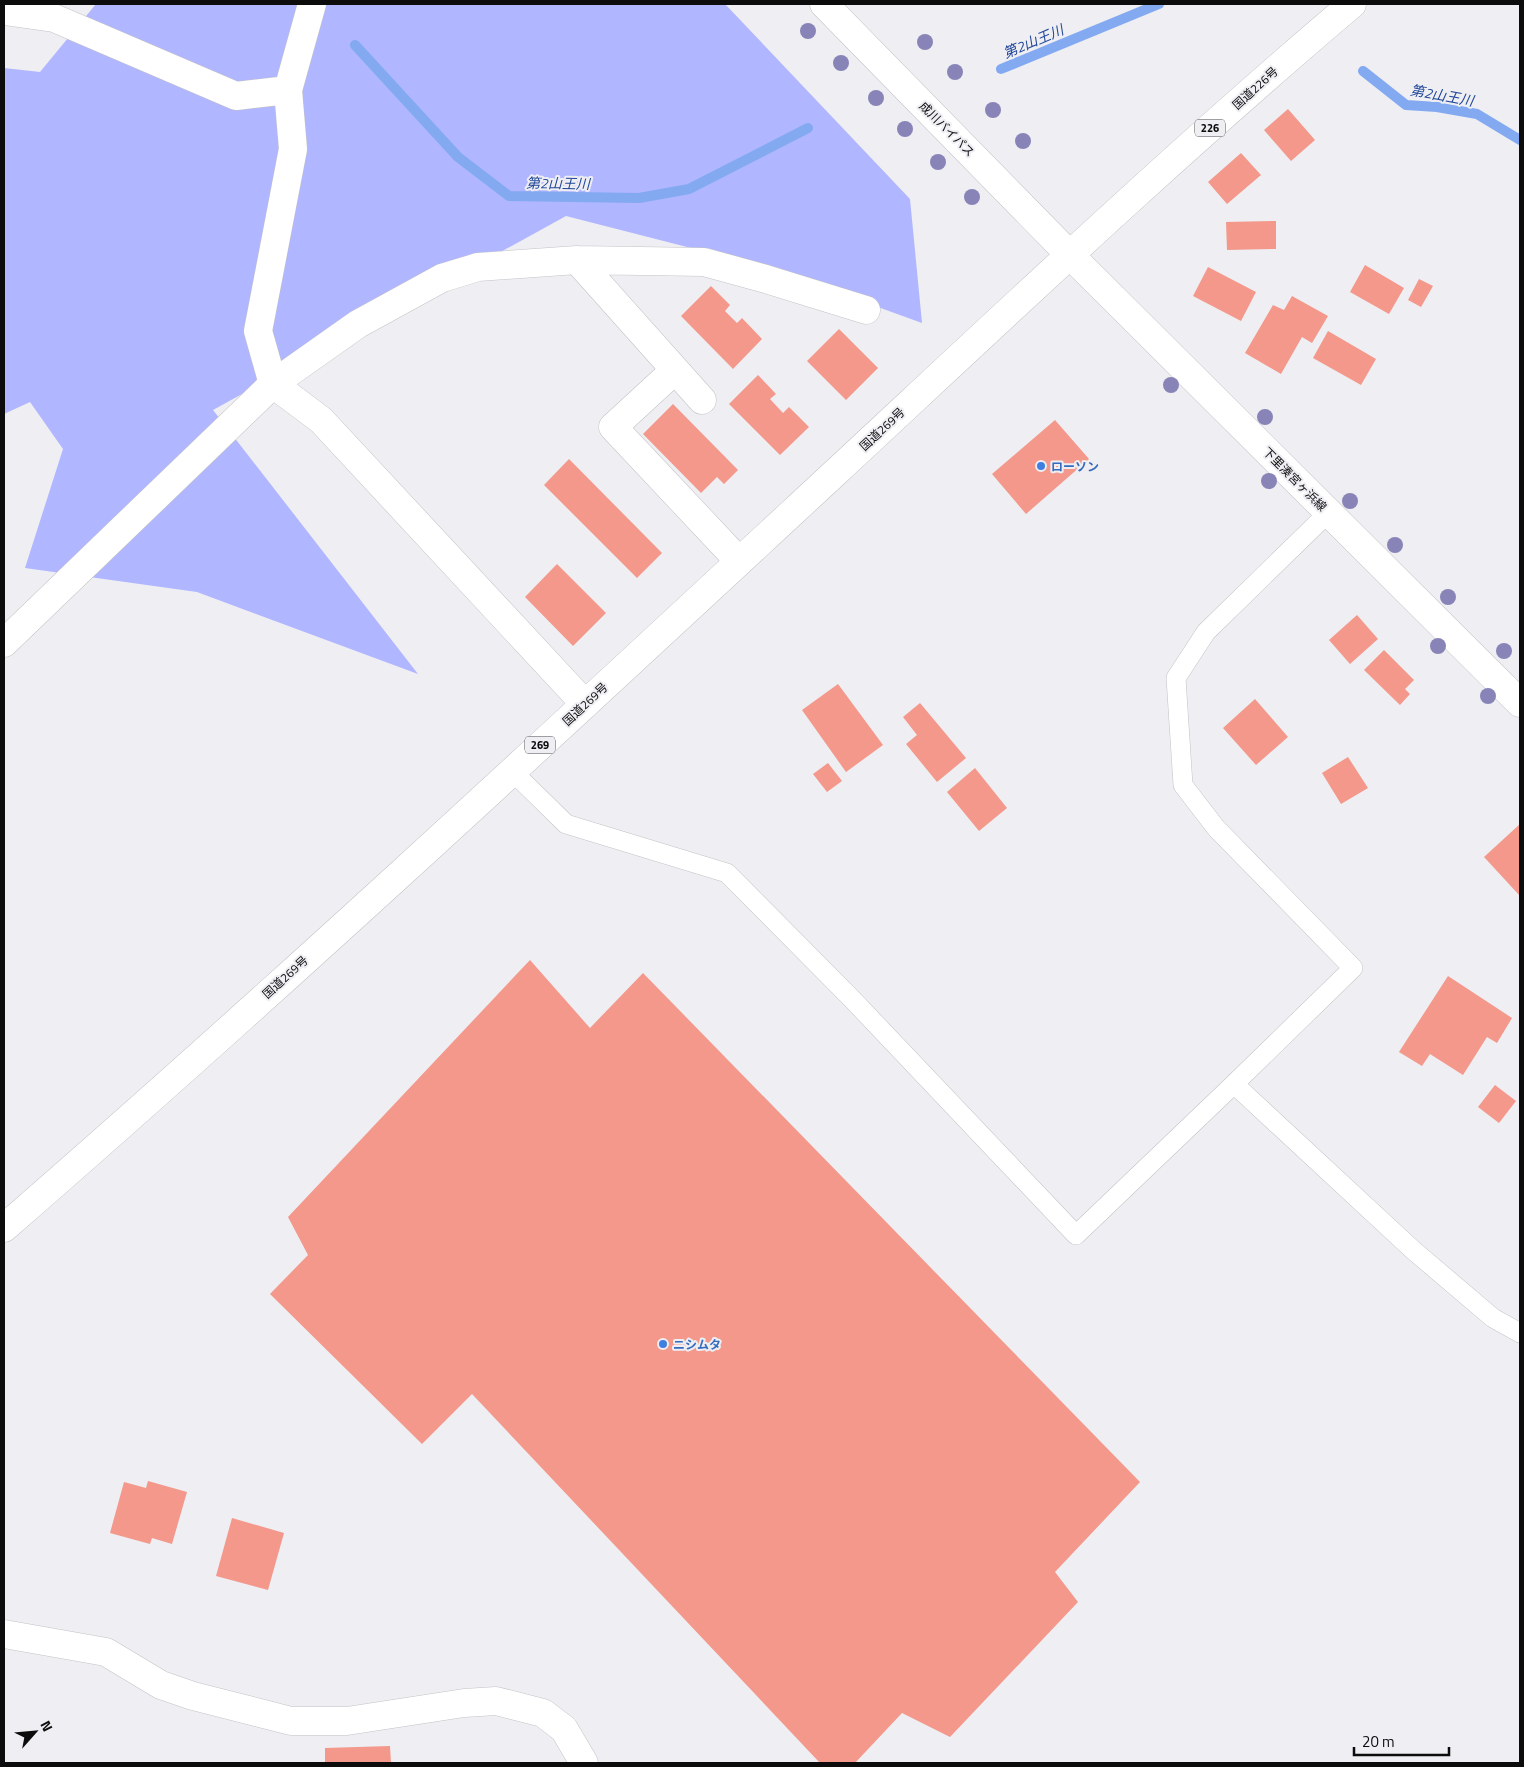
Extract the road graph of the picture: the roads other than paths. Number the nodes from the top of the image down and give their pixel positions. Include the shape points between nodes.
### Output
1 (312, 4) edge
2 (824, 4) edge
3 (1352, 4) edge
4 (4, 11) edge
5 (288, 90) junction
6 (1070, 254) junction
7 (576, 260) junction
8 (866, 310) dead end
9 (675, 370) junction
10 (273, 384) junction
11 (702, 400) dead end
12 (1329, 512) junction
13 (739, 561) junction
14 (4, 643) edge
15 (1520, 703) edge
16 (585, 704) junction
17 (512, 771) junction
18 (1234, 1084) junction
19 (4, 1228) edge
20 (1520, 1332) edge
21 (4, 1634) edge
22 (584, 1763) edge

1 - 5 main road
2 - 6 main road, 成川バイパス
3 - 6 main road, 国道226号 / 226 via 1278,66
4 - 5 main road via 54,18 236,96
5 - 10 main road via 293,149 258,330
6 - 12 main road, 下里湊宮ヶ浜線
6 - 13 main road, 国道269号 / 269
7 - 8 main road via 704,262
7 - 9 main road
7 - 10 main road via 478,267 442,278 358,324
9 - 11 main road
9 - 13 main road via 613,427
10 - 14 main road
10 - 16 main road via 321,420
12 - 15 main road, 下里湊宮ヶ浜線
12 - 18 lane via 1206,632 1176,678 1183,785 1216,828 1353,968
13 - 16 main road, 国道269号 / 269
16 - 17 main road, 国道269号 / 269
17 - 18 lane via 566,824 727,873 859,1006 1076,1236
17 - 19 main road, 国道269号 / 269
18 - 20 lane via 1414,1250 1493,1318
21 - 22 main road via 106,1652 161,1685 291,1721 347,1721 464,1702 496,1701 544,1713 564,1729

